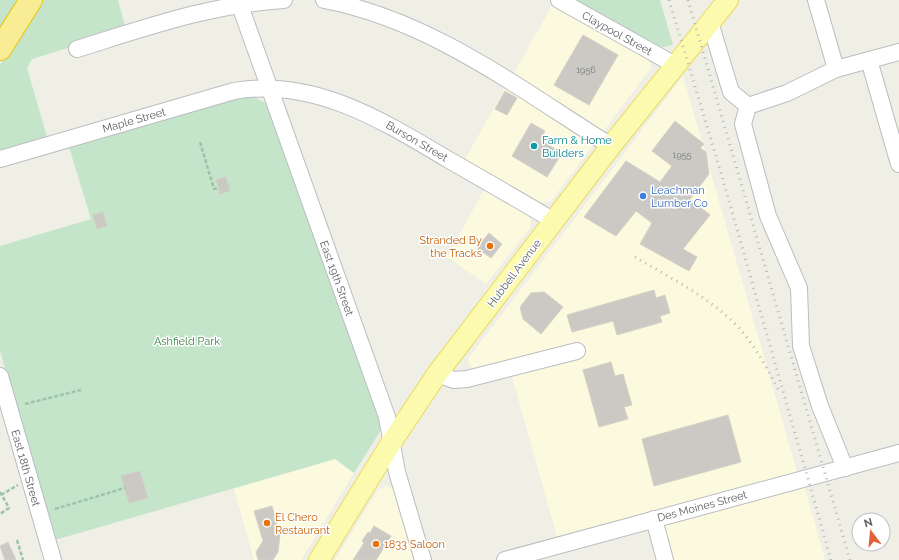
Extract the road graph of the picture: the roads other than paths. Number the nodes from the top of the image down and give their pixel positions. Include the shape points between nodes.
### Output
1 (31, 0) edge
2 (284, 0) edge
3 (324, 0) edge
4 (559, 0) edge
5 (728, 0) edge
6 (816, 0) edge
7 (239, 2) edge
8 (710, 22) junction
9 (0, 48) edge
10 (77, 49) dead end
11 (899, 52) edge
12 (869, 60) junction
13 (675, 65) junction
14 (836, 69) junction
15 (269, 87) junction
16 (748, 106) junction
17 (611, 146) junction
18 (0, 159) edge
19 (898, 159) edge
20 (554, 221) junction
21 (578, 351) dead end
22 (437, 374) junction
23 (1, 380) edge
24 (393, 440) junction
25 (899, 453) edge
26 (845, 468) junction
27 (654, 519) junction
28 (53, 560) edge
29 (319, 560) edge
30 (423, 560) edge
31 (504, 560) edge
32 (665, 560) edge

1 - 9 highway
2 - 7 street
3 - 17 street via 367,10 463,53
4 - 13 street, Claypool Street
5 - 8 main road, Hubbell Avenue
6 - 14 street
7 - 10 street
7 - 15 street, East 19th Street
8 - 13 main road, Hubbell Avenue
8 - 16 street via 731,92
11 - 12 street
12 - 14 street
12 - 19 street
13 - 17 main road, Hubbell Avenue
14 - 16 street via 787,93
15 - 18 street, Maple Street via 234,91
15 - 20 street, Burson Street via 315,95 374,118
15 - 24 street, East 19th Street via 388,416
16 - 26 street via 743,124 768,216 799,288 802,346 820,406
17 - 20 main road, Hubbell Avenue
20 - 22 main road, Hubbell Avenue
21 - 22 street via 456,380
22 - 24 main road, Hubbell Avenue
23 - 28 street, East 18th Street
24 - 29 main road, Hubbell Avenue
24 - 30 street, East 19th Street via 397,472
25 - 26 street, Des Moines Street
26 - 27 street, Des Moines Street
27 - 31 street, Des Moines Street
27 - 32 street

